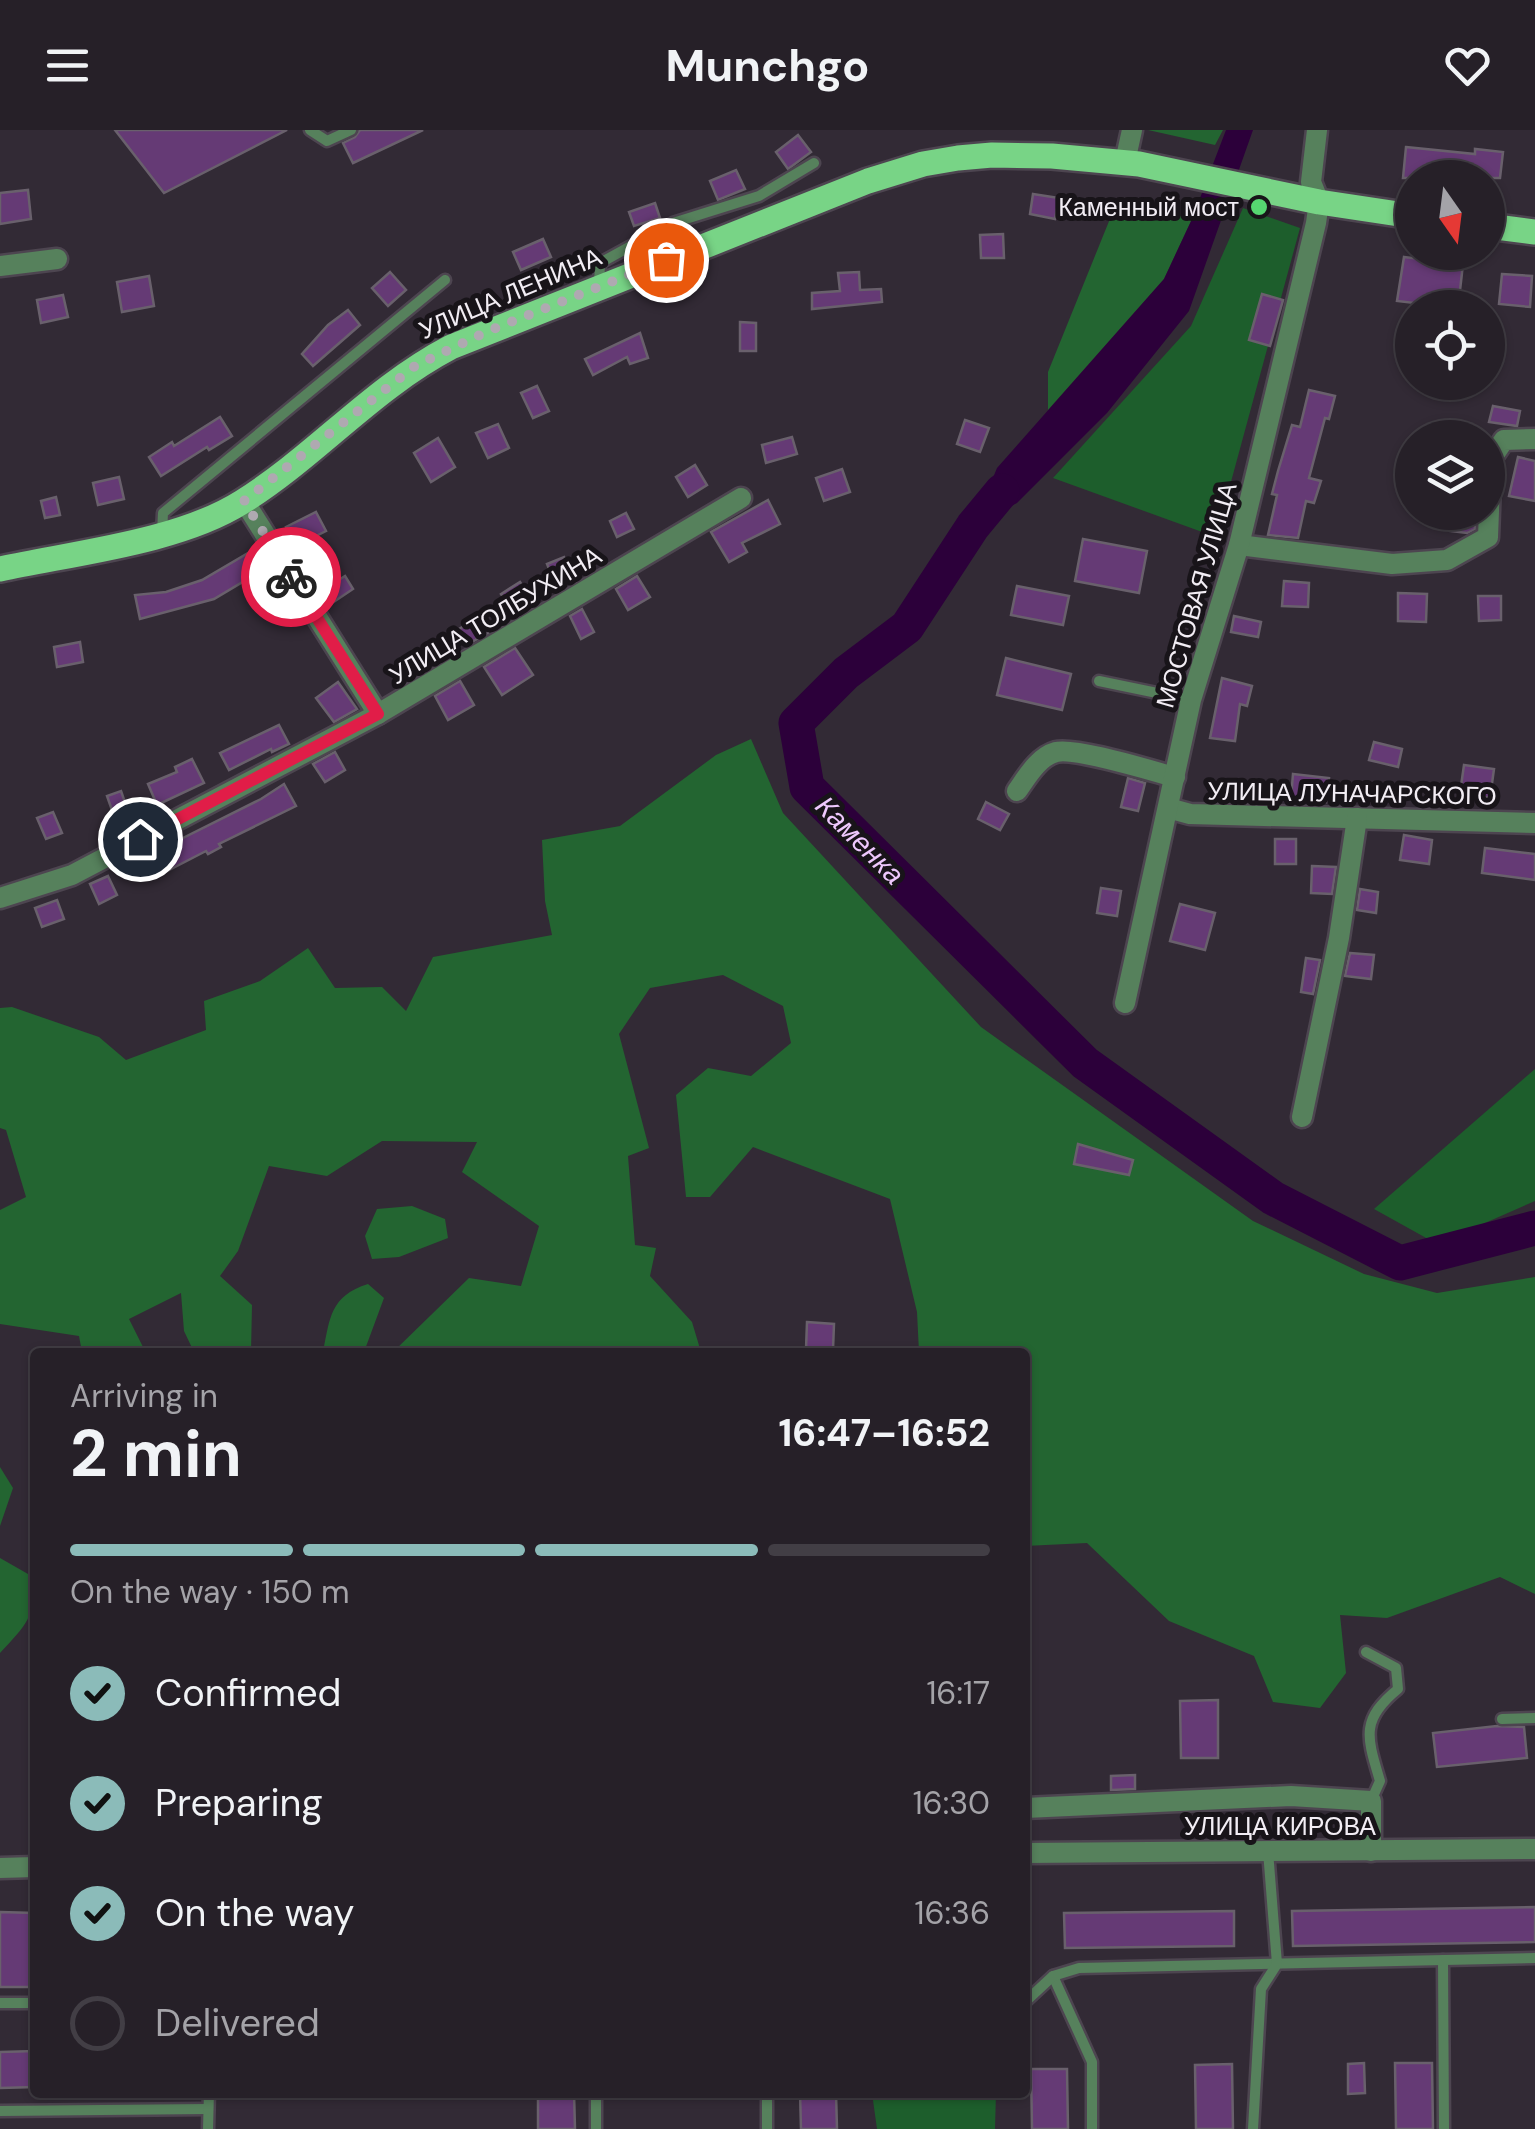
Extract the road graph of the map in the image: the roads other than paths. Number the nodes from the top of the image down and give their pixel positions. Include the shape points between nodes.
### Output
1 (310, 130) edge
2 (351, 130) edge
3 (1132, 130) edge
4 (1317, 130) edge
5 (814, 163) dead end
6 (1132, 163) junction
7 (1306, 199) junction
8 (1395, 213) edge
9 (1505, 228) edge
10 (1535, 232) edge
11 (58, 260) dead end
12 (0, 266) edge
13 (444, 280) dead end
14 (598, 287) junction
15 (1535, 438) edge
16 (741, 498) dead end
17 (244, 501) junction
18 (162, 534) junction
19 (1239, 545) junction
20 (0, 568) edge
21 (1099, 681) dead end
22 (1192, 700) junction
23 (378, 714) junction
24 (1175, 776) junction
25 (1017, 791) dead end
26 (1168, 808) junction
27 (1357, 818) junction
28 (1535, 823) edge
29 (0, 898) edge
30 (1124, 1003) dead end
31 (1302, 1117) dead end
32 (1366, 1652) dead end
33 (1535, 1718) edge
34 (1502, 1719) dead end
35 (1370, 1801) junction
36 (1030, 1808) edge
37 (1535, 1849) edge
38 (1268, 1851) junction
39 (1372, 1851) junction
40 (1030, 1854) edge
41 (0, 1868) edge
42 (30, 1868) edge
43 (1535, 1958) edge
44 (1443, 1960) junction
45 (1277, 1964) junction
46 (1053, 1976) junction
47 (1030, 1997) edge
48 (0, 2003) edge
49 (30, 2003) edge
50 (209, 2098) edge
51 (596, 2098) edge
52 (767, 2098) edge
53 (208, 2109) junction
54 (0, 2111) edge
55 (208, 2129) edge
56 (596, 2129) edge
57 (768, 2129) edge
58 (1092, 2129) edge
59 (1252, 2129) edge
60 (1444, 2129) edge

1 - 2 lane via 327,141
3 - 6 street
4 - 7 street, МОСТОВАЯ УЛИЦА
5 - 14 lane via 759,196 673,223 600,263
6 - 7 main road, УЛИЦА ЛЕНИНА
6 - 14 main road, УЛИЦА ЛЕНИНА via 992,154 922,164
7 - 8 main road
7 - 19 street, МОСТОВАЯ УЛИЦА
9 - 10 main road
11 - 12 street
13 - 18 lane via 163,512
14 - 17 main road, УЛИЦА ЛЕНИНА via 415,366
15 - 19 street via 1504,440 1491,460 1488,538 1447,560 1392,564
16 - 23 street, УЛИЦА ТОЛБУХИНА
17 - 18 main road, УЛИЦА ЛЕНИНА
17 - 23 street
18 - 20 main road, УЛИЦА ЛЕНИНА
19 - 22 street, МОСТОВАЯ УЛИЦА
21 - 22 lane
22 - 24 street, МОСТОВАЯ УЛИЦА
23 - 29 street, УЛИЦА ТОЛБУХИНА via 72,875
24 - 25 street via 1056,752 1034,766
24 - 26 street, МОСТОВАЯ УЛИЦА
26 - 27 street, УЛИЦА ЛУНАЧАРСКОГО
26 - 30 street, МОСТОВАЯ УЛИЦА
27 - 28 street, УЛИЦА ЛУНАЧАРСКОГО
27 - 31 street
32 - 35 lane via 1396,1668 1398,1689 1371,1717 1368,1739 1380,1780
33 - 34 lane
35 - 36 street via 1290,1796
35 - 39 street
37 - 39 street, УЛИЦА КИРОВА
38 - 39 street, УЛИЦА КИРОВА
38 - 40 street, УЛИЦА КИРОВА
38 - 45 lane
41 - 42 street
43 - 44 lane
44 - 45 lane
44 - 60 lane
45 - 46 lane via 1078,1968
45 - 59 lane via 1261,1989
46 - 47 lane
46 - 58 lane via 1092,2062
48 - 49 lane
50 - 53 lane
51 - 56 lane
52 - 57 lane
53 - 54 lane
53 - 55 lane

